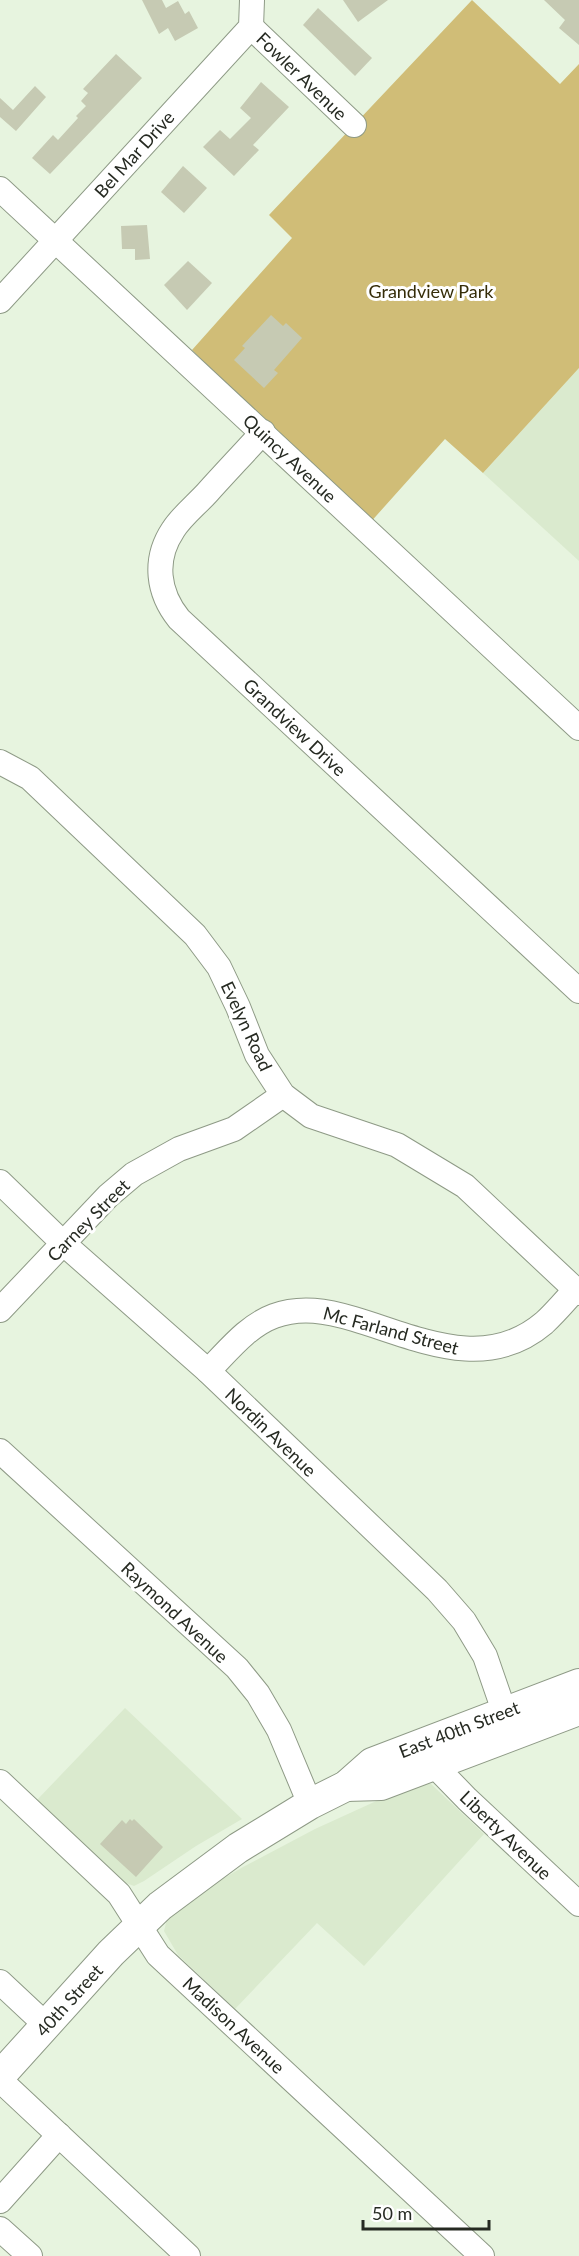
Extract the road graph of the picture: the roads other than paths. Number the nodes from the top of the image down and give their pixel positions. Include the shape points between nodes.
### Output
1 (252, 0) edge
2 (251, 27) junction
3 (354, 125) dead end
4 (0, 189) edge
5 (55, 240) junction
6 (0, 301) edge
7 (263, 432) junction
8 (579, 728) edge
9 (0, 762) edge
10 (579, 991) edge
11 (283, 1095) junction
12 (0, 1182) edge
13 (64, 1244) junction
14 (577, 1292) edge
15 (0, 1310) edge
16 (208, 1371) junction
17 (0, 1451) edge
18 (579, 1684) edge
19 (579, 1710) edge
20 (504, 1711) junction
21 (433, 1764) junction
22 (0, 1782) edge
23 (346, 1786) junction
24 (310, 1804) junction
25 (579, 1904) edge
26 (138, 1925) junction
27 (0, 1982) edge
28 (46, 2026) junction
29 (0, 2078) edge
30 (59, 2135) junction
31 (0, 2201) edge
32 (0, 2229) edge
33 (30, 2256) edge
34 (188, 2256) edge
35 (482, 2256) edge

1 - 2 street
2 - 3 street, Fowler Avenue
2 - 5 street, Bel Mar Drive
4 - 5 street, Quincy Avenue
5 - 6 street, Bel Mar Drive
5 - 7 street, Quincy Avenue
7 - 8 street, Quincy Avenue
7 - 10 street, Grandview Drive via 173,530 162,553 160,574 169,607
9 - 11 street, Evelyn Road via 30,778 195,935 219,967 256,1055
11 - 13 street, Carney Street via 234,1129 179,1149 134,1174
11 - 14 street, Evelyn Road via 312,1116 397,1145 465,1186
12 - 13 street, Nordin Avenue
13 - 15 street, Carney Street
13 - 16 street, Nordin Avenue
14 - 16 street, Mc Farland Street via 529,1334 480,1350 444,1346 334,1313 291,1311 257,1324
16 - 20 street, Nordin Avenue via 437,1590 464,1621 485,1656
17 - 24 street, Raymond Avenue via 237,1668 279,1730
18 - 20 main road, East 40th Street
19 - 21 main road, East 40th Street
20 - 23 main road, East 40th Street via 372,1762
21 - 23 main road, East 40th Street via 381,1785
21 - 25 street, Liberty Avenue
22 - 26 street, Madison Avenue via 119,1894
23 - 24 main road, East 40th Street
24 - 26 main road, East 40th Street via 215,1863
26 - 28 main road, 40th Street
26 - 35 street, Madison Avenue via 158,1955
27 - 28 street
28 - 29 main road, 40th Street
29 - 30 street
30 - 31 street
30 - 34 street
32 - 33 street

